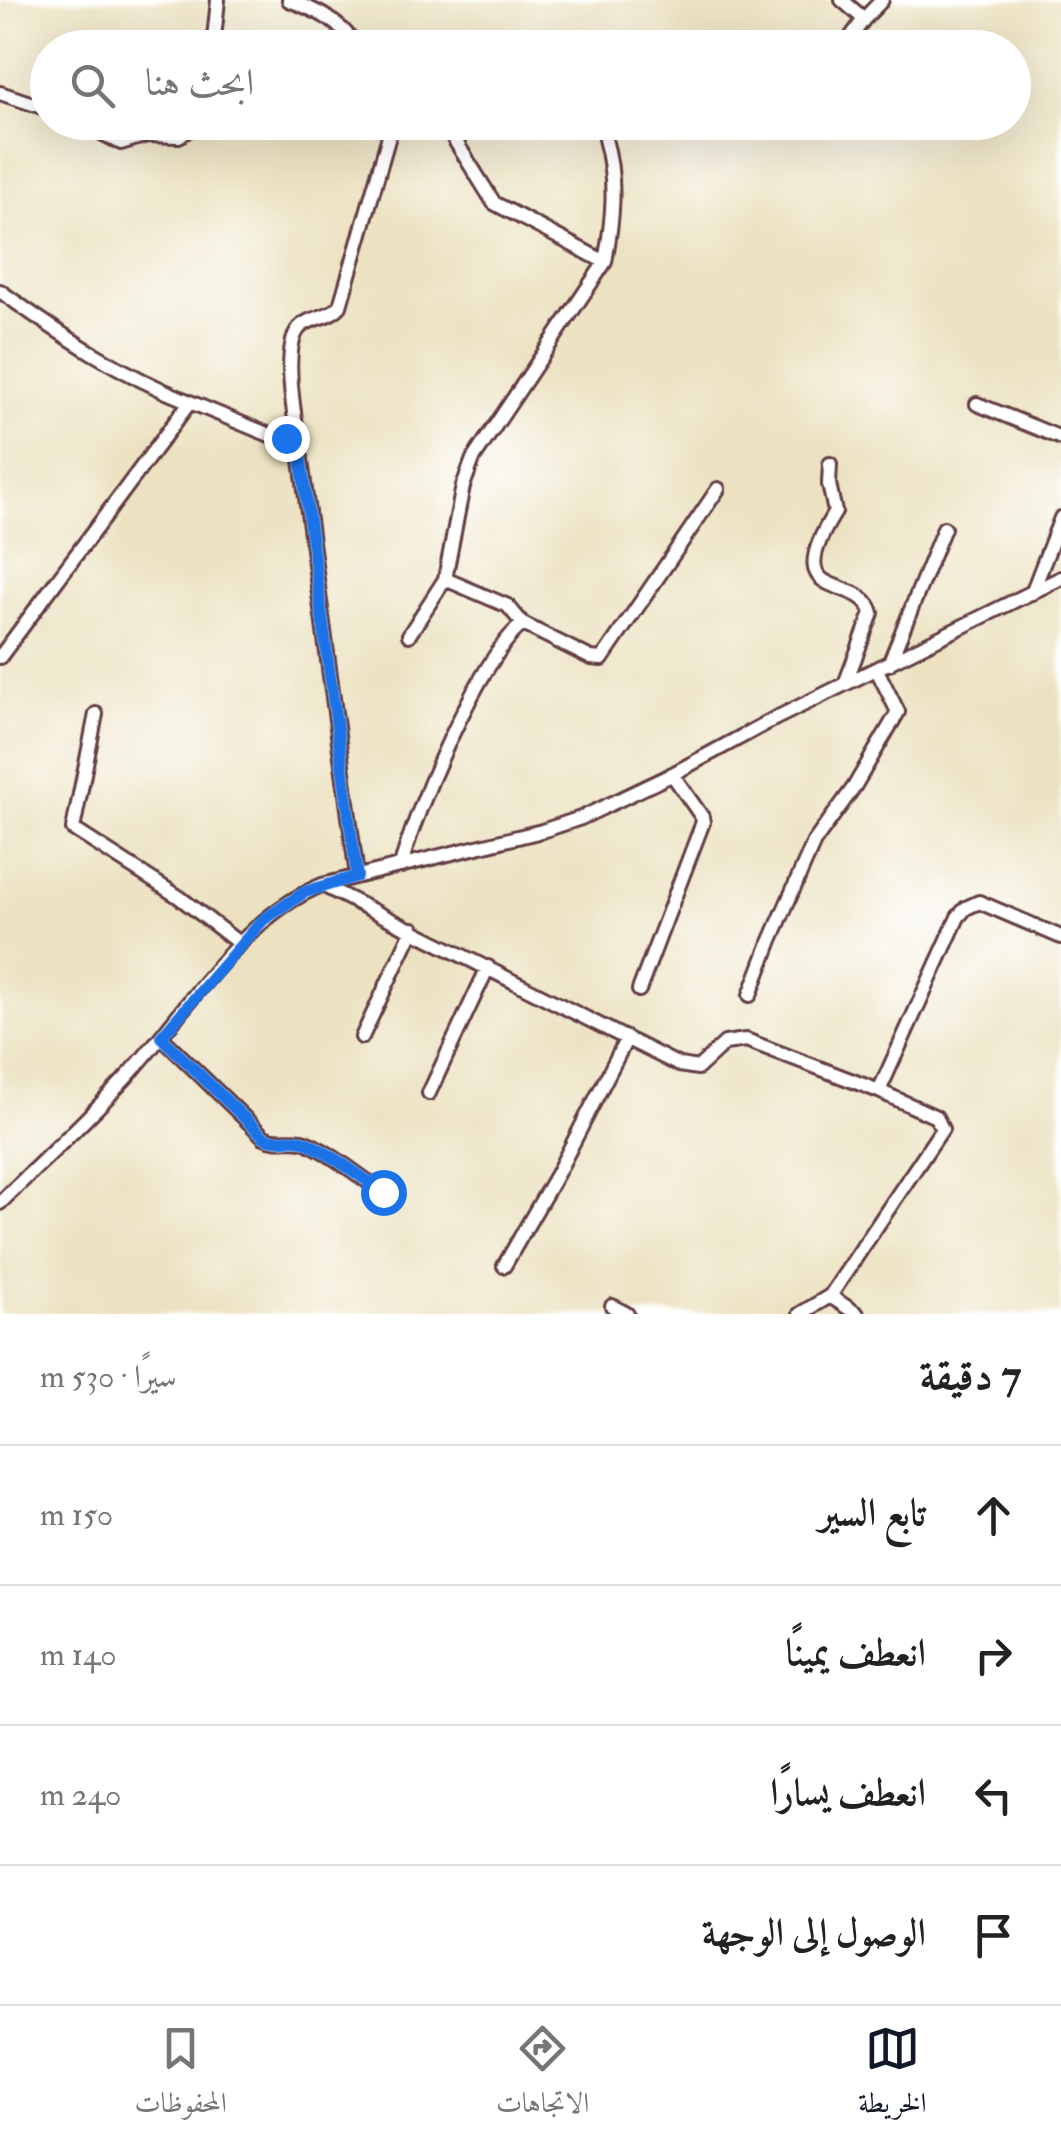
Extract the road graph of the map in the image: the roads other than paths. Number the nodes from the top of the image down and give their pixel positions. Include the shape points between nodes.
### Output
1 (218, 0) edge
2 (289, 0) edge
3 (842, 0) edge
4 (882, 0) edge
5 (864, 18) junction
6 (215, 30) edge
7 (344, 30) edge
8 (856, 30) edge
9 (0, 92) edge
10 (30, 103) edge
11 (388, 140) edge
12 (455, 140) edge
13 (605, 140) edge
14 (605, 262) junction
15 (0, 291) edge
16 (190, 402) junction
17 (977, 404) dead end
18 (298, 438) junction
19 (1061, 438) edge
20 (830, 464) dead end
21 (718, 489) dead end
22 (1061, 518) edge
23 (944, 528) dead end
24 (1061, 578) edge
25 (445, 579) junction
26 (1032, 593) junction
27 (523, 624) junction
28 (409, 635) dead end
29 (0, 656) edge
30 (883, 667) junction
31 (845, 684) junction
32 (96, 714) dead end
33 (672, 774) junction
34 (401, 866) junction
35 (357, 876) junction
36 (322, 884) junction
37 (413, 929) junction
38 (1061, 937) edge
39 (240, 944) junction
40 (488, 967) junction
41 (639, 990) dead end
42 (750, 995) dead end
43 (161, 1037) junction
44 (362, 1037) dead end
45 (627, 1038) junction
46 (879, 1091) junction
47 (429, 1092) dead end
48 (383, 1192) dead end
49 (0, 1202) edge
50 (504, 1266) dead end
51 (830, 1296) junction
52 (612, 1306) dead end
53 (627, 1314) edge
54 (800, 1314) edge
55 (857, 1314) edge

1 - 6 street
2 - 7 street
3 - 5 street
4 - 5 street
5 - 8 street
9 - 10 street
11 - 18 street via 340,306 302,325 294,338
12 - 14 street via 494,203
13 - 14 street via 614,187
14 - 25 street via 473,459
15 - 16 street via 84,350
16 - 18 street via 272,436
16 - 29 street
17 - 19 street
18 - 35 street
20 - 31 street via 835,512 814,550 815,563 825,583 872,610
21 - 27 street via 602,659
22 - 26 street
23 - 30 street
24 - 26 street
25 - 27 street via 511,608
25 - 28 street
26 - 30 street
27 - 34 street via 496,654 463,717
30 - 31 street
30 - 42 street via 898,712 814,842
31 - 33 street
32 - 39 street via 72,829
33 - 34 street via 559,826
33 - 41 street via 703,822
34 - 35 street
35 - 36 street
36 - 37 street
36 - 39 street via 278,908
37 - 40 street
37 - 44 street
38 - 46 street via 984,903 966,908
39 - 43 street
40 - 45 street
40 - 47 street
43 - 48 street via 264,1137 308,1144
43 - 49 street
45 - 46 street via 691,1068 725,1043 746,1040
45 - 50 street
46 - 51 street via 936,1116 942,1129
51 - 54 street
51 - 55 street
52 - 53 street

